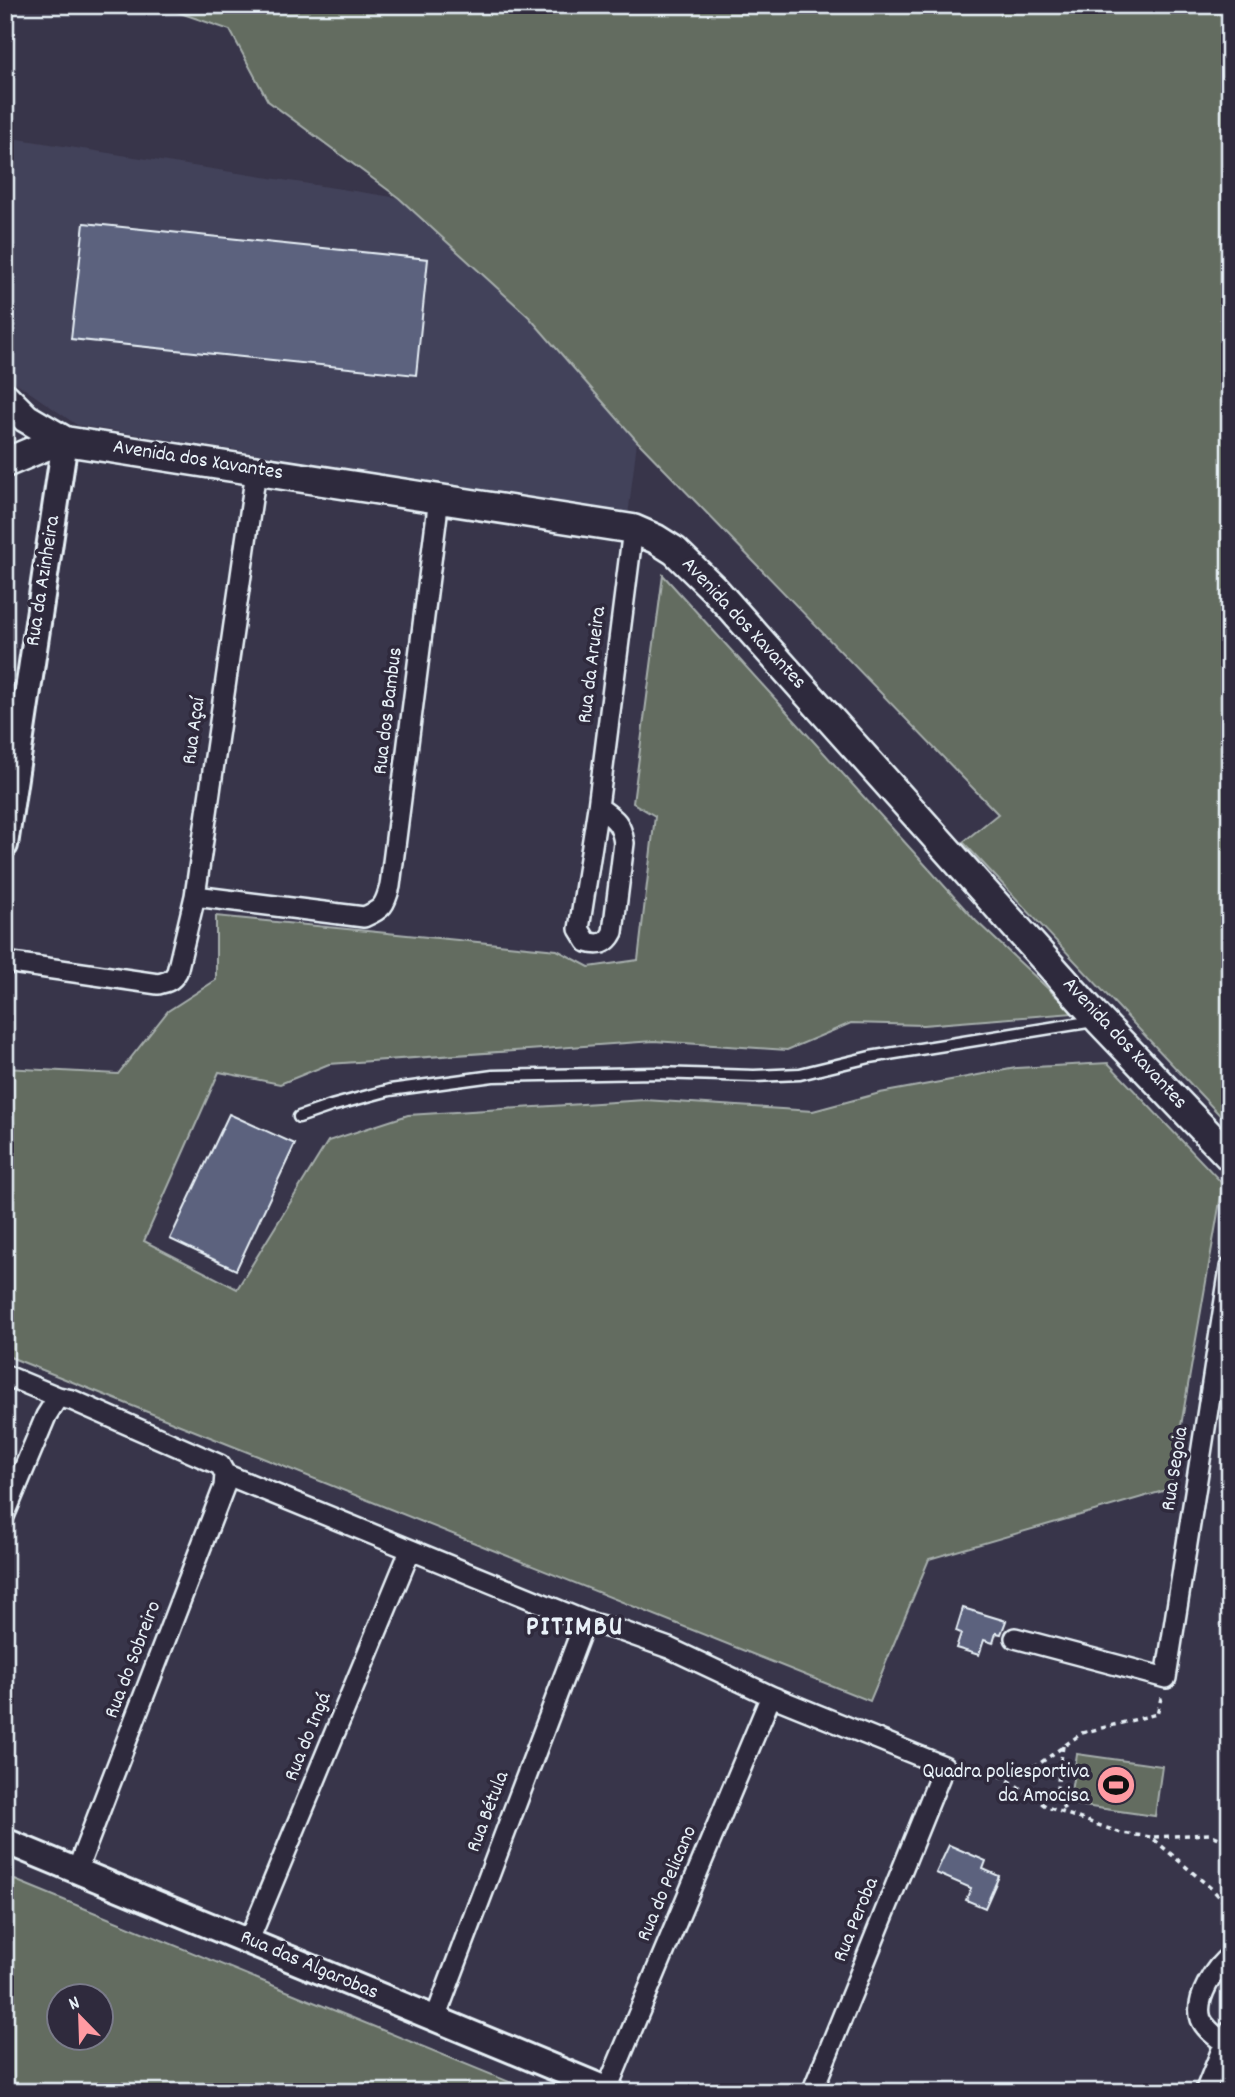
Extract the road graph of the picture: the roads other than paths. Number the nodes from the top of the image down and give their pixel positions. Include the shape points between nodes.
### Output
1 (5, 397) edge
2 (65, 440) junction
3 (5, 463) edge
4 (256, 471) junction
5 (439, 498) junction
6 (633, 529) junction
7 (598, 807) junction
8 (5, 845) edge
9 (195, 896) junction
10 (5, 962) edge
11 (1099, 1020) junction
12 (299, 1117) dead end
13 (1230, 1157) edge
14 (1230, 1268) edge
15 (5, 1375) edge
16 (58, 1397) junction
17 (223, 1470) junction
18 (5, 1514) edge
19 (410, 1551) junction
20 (585, 1621) junction
21 (1015, 1638) dead end
22 (771, 1696) junction
23 (5, 1841) edge
24 (77, 1870) junction
25 (249, 1940) junction
26 (1230, 1956) edge
27 (435, 2019) junction
28 (1227, 2037) edge
29 (610, 2091) edge
30 (812, 2092) edge
31 (1205, 2092) edge

1 - 2 main road, Avenida dos Xavantes via 26,418
2 - 3 main road, Avenida dos Xavantes
2 - 4 main road, Avenida dos Xavantes
2 - 8 street, Rua da Azinheira
4 - 5 main road, Avenida dos Xavantes
4 - 9 street, Rua Açaí
5 - 6 main road, Avenida dos Xavantes
5 - 9 street, Rua dos Bambus via 385,904 364,917
6 - 7 street, Rua da Arueira
6 - 11 main road, Avenida dos Xavantes via 676,551 715,590
7 - 7 street, Rua da Arueira via 617,820 624,844 613,932 603,944 587,942 579,929
9 - 10 street, Rua Açaí via 177,972 167,982
11 - 12 lane via 870,1057 800,1074 493,1076 390,1090
11 - 13 main road, Avenida dos Xavantes
14 - 21 street, Rua Segoia via 1166,1678
15 - 16 street
16 - 17 street
16 - 18 street
17 - 19 street
17 - 24 street, Rua do Sobreiro via 224,1487
19 - 20 street
19 - 25 street, Rua do Ingá
20 - 22 street via 669,1648
20 - 27 street, Rua Bétula
22 - 29 street, Rua do Pelicano
22 - 30 street, Rua Peroba via 944,1766
23 - 24 street, Rua das Algarobas
24 - 25 street, Rua das Algarobas
25 - 27 street, Rua das Algarobas
26 - 28 street via 1215,1969 1199,2005 1210,2032
27 - 29 street, Rua das Algarobas
28 - 31 street

